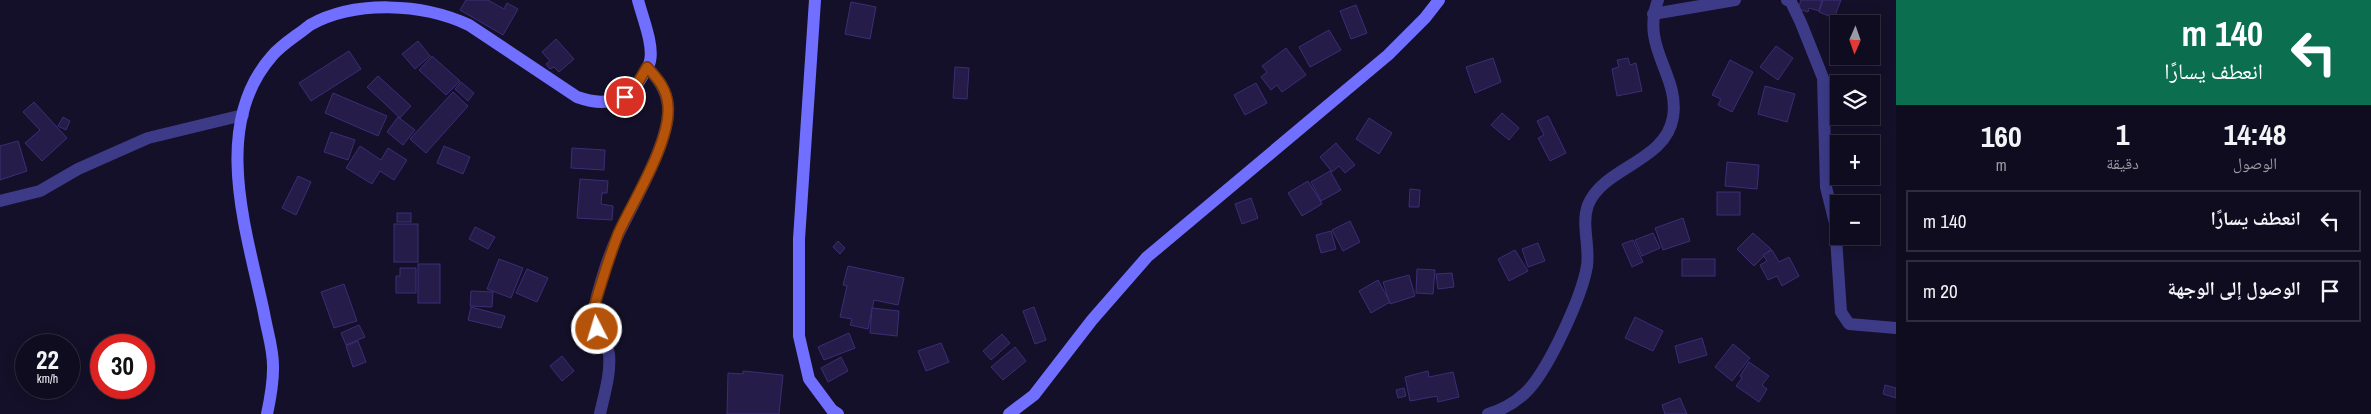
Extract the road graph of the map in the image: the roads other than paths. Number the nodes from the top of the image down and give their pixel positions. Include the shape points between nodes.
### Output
1 (638, 0) edge
2 (815, 0) edge
3 (1439, 0) edge
4 (1658, 0) edge
5 (1735, 0) edge
6 (1787, 0) edge
7 (1653, 14) junction
8 (647, 67) junction
9 (243, 115) junction
10 (0, 201) edge
11 (1896, 328) edge
12 (267, 414) edge
13 (600, 414) edge
14 (838, 414) edge
15 (1009, 414) edge
16 (1488, 414) edge

1 - 8 main road via 649,48
2 - 14 main road via 799,239 799,336 809,379
3 - 15 main road via 1388,55 1147,257 1092,320 1034,395
4 - 7 street
5 - 7 street
6 - 11 street via 1801,23 1823,78 1826,187 1835,224 1841,312 1849,324
7 - 16 street via 1654,45 1670,87 1673,119 1656,147 1592,194 1586,210 1587,266 1555,348 1526,393 1513,404
8 - 9 main road via 637,84 620,100 590,102 573,95 458,20 404,5 364,5 321,19 272,55 249,88
8 - 13 street via 666,92 666,123 609,258 594,310 594,321 608,347 609,357
9 - 10 street via 148,138 78,168 40,191
9 - 12 main road via 238,143 240,196 274,368

